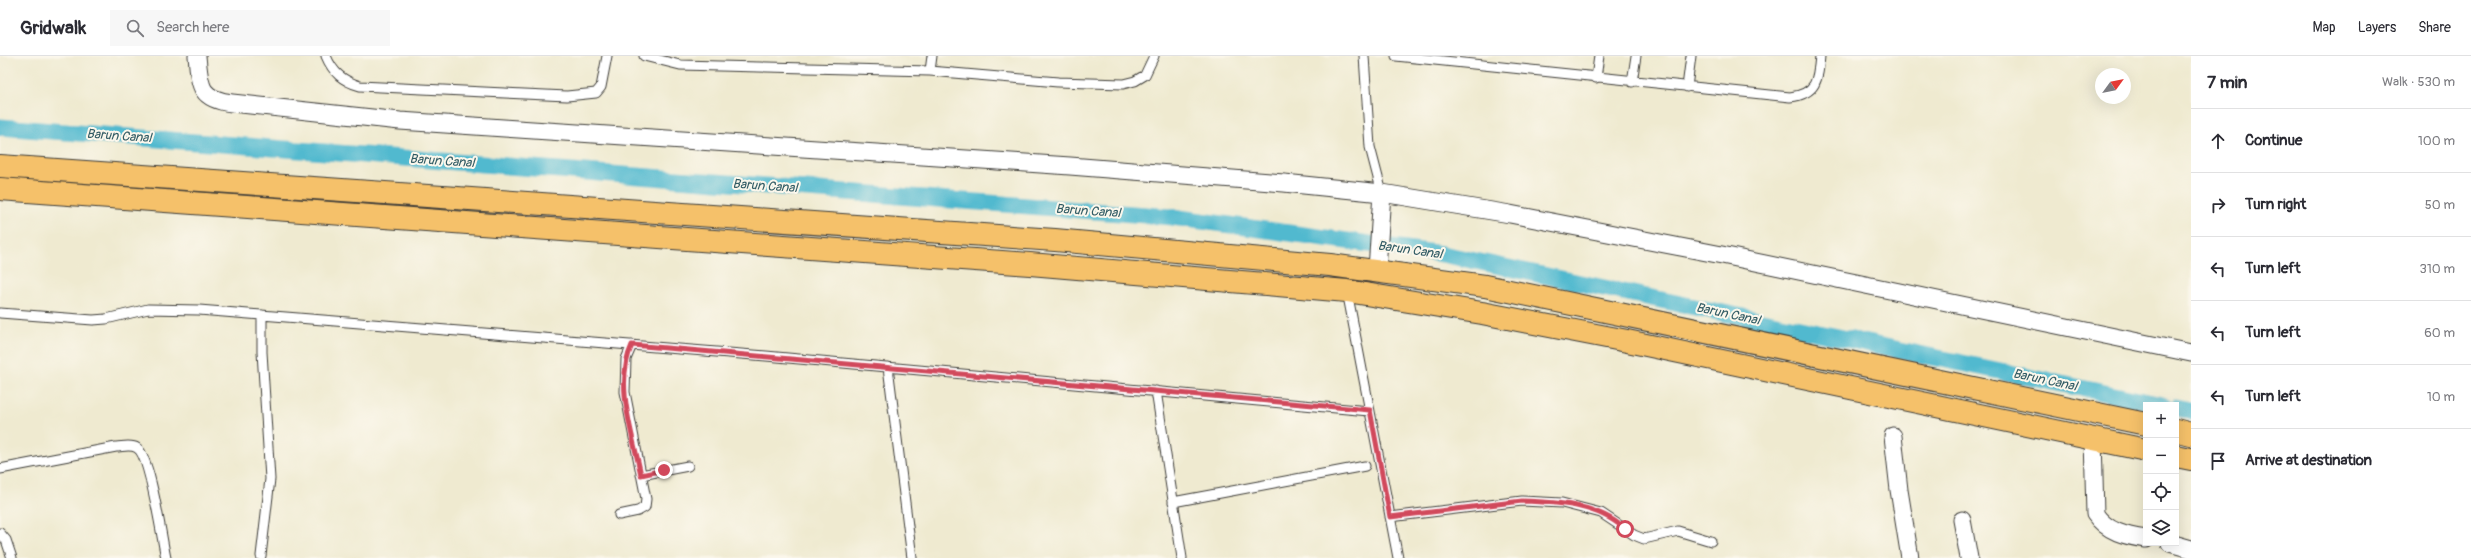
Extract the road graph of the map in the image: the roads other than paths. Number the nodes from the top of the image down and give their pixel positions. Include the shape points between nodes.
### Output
1 (197, 56) edge
2 (326, 56) edge
3 (607, 56) edge
4 (644, 56) edge
5 (932, 56) edge
6 (1154, 56) edge
7 (1364, 56) edge
8 (1396, 56) edge
9 (1599, 56) edge
10 (1636, 56) edge
11 (1691, 56) edge
12 (1820, 56) edge
13 (1444, 59) edge
14 (930, 71) junction
15 (1596, 78) junction
16 (1632, 82) junction
17 (1687, 87) junction
18 (0, 166) edge
19 (0, 189) edge
20 (1382, 200) junction
21 (1377, 262) junction
22 (1347, 291) junction
23 (0, 313) edge
24 (262, 315) junction
25 (632, 345) junction
26 (2191, 354) edge
27 (888, 367) junction
28 (1156, 391) junction
29 (1370, 410) junction
30 (2143, 423) edge
31 (2179, 431) edge
32 (2191, 434) edge
33 (1893, 436) dead end
34 (2092, 438) junction
35 (2143, 449) edge
36 (2179, 457) edge
37 (2191, 459) edge
38 (688, 466) dead end
39 (1365, 466) dead end
40 (0, 469) edge
41 (641, 475) junction
42 (1173, 502) junction
43 (619, 515) dead end
44 (1390, 517) junction
45 (1962, 520) dead end
46 (0, 533) edge
47 (2143, 539) edge
48 (1711, 541) dead end
49 (2179, 546) edge
50 (2191, 549) edge
51 (261, 556) dead end
52 (12, 558) edge
53 (166, 558) edge
54 (912, 558) edge
55 (1182, 558) edge
56 (1398, 558) edge
57 (1910, 558) edge
58 (1969, 558) edge

1 - 20 street via 200,85 210,98 274,109 407,121 1269,181
2 - 3 lane via 339,76 346,82 360,86 567,96 596,93 601,87
4 - 14 lane via 680,65
5 - 14 lane
6 - 14 lane via 1145,75 1123,84 1058,82
7 - 20 lane via 1370,146
8 - 13 lane
9 - 15 lane
10 - 16 lane
11 - 17 lane
12 - 17 lane via 1814,85 1800,96
13 - 15 lane
15 - 16 lane
16 - 17 lane
18 - 21 highway
19 - 22 highway via 1022,264
20 - 21 street
20 - 26 street via 1510,214
21 - 30 highway
22 - 29 lane
22 - 34 highway via 1627,340
23 - 24 lane via 93,320 161,308
24 - 25 lane
24 - 51 lane via 270,480
25 - 27 lane
25 - 41 lane via 626,359 625,392
27 - 28 lane
27 - 54 lane
28 - 29 lane
28 - 42 lane
29 - 44 lane
31 - 32 highway
33 - 57 street
34 - 35 highway
34 - 47 street via 2095,514 2100,522 2111,529 2125,536
36 - 37 highway
38 - 41 lane
39 - 42 lane
40 - 53 lane via 116,447 138,448 143,454 150,478
41 - 43 lane via 645,507
42 - 55 lane
44 - 48 lane via 1522,501 1549,502 1601,513 1644,539 1678,532
44 - 56 lane
45 - 58 street
46 - 52 lane via 6,540
49 - 50 street

